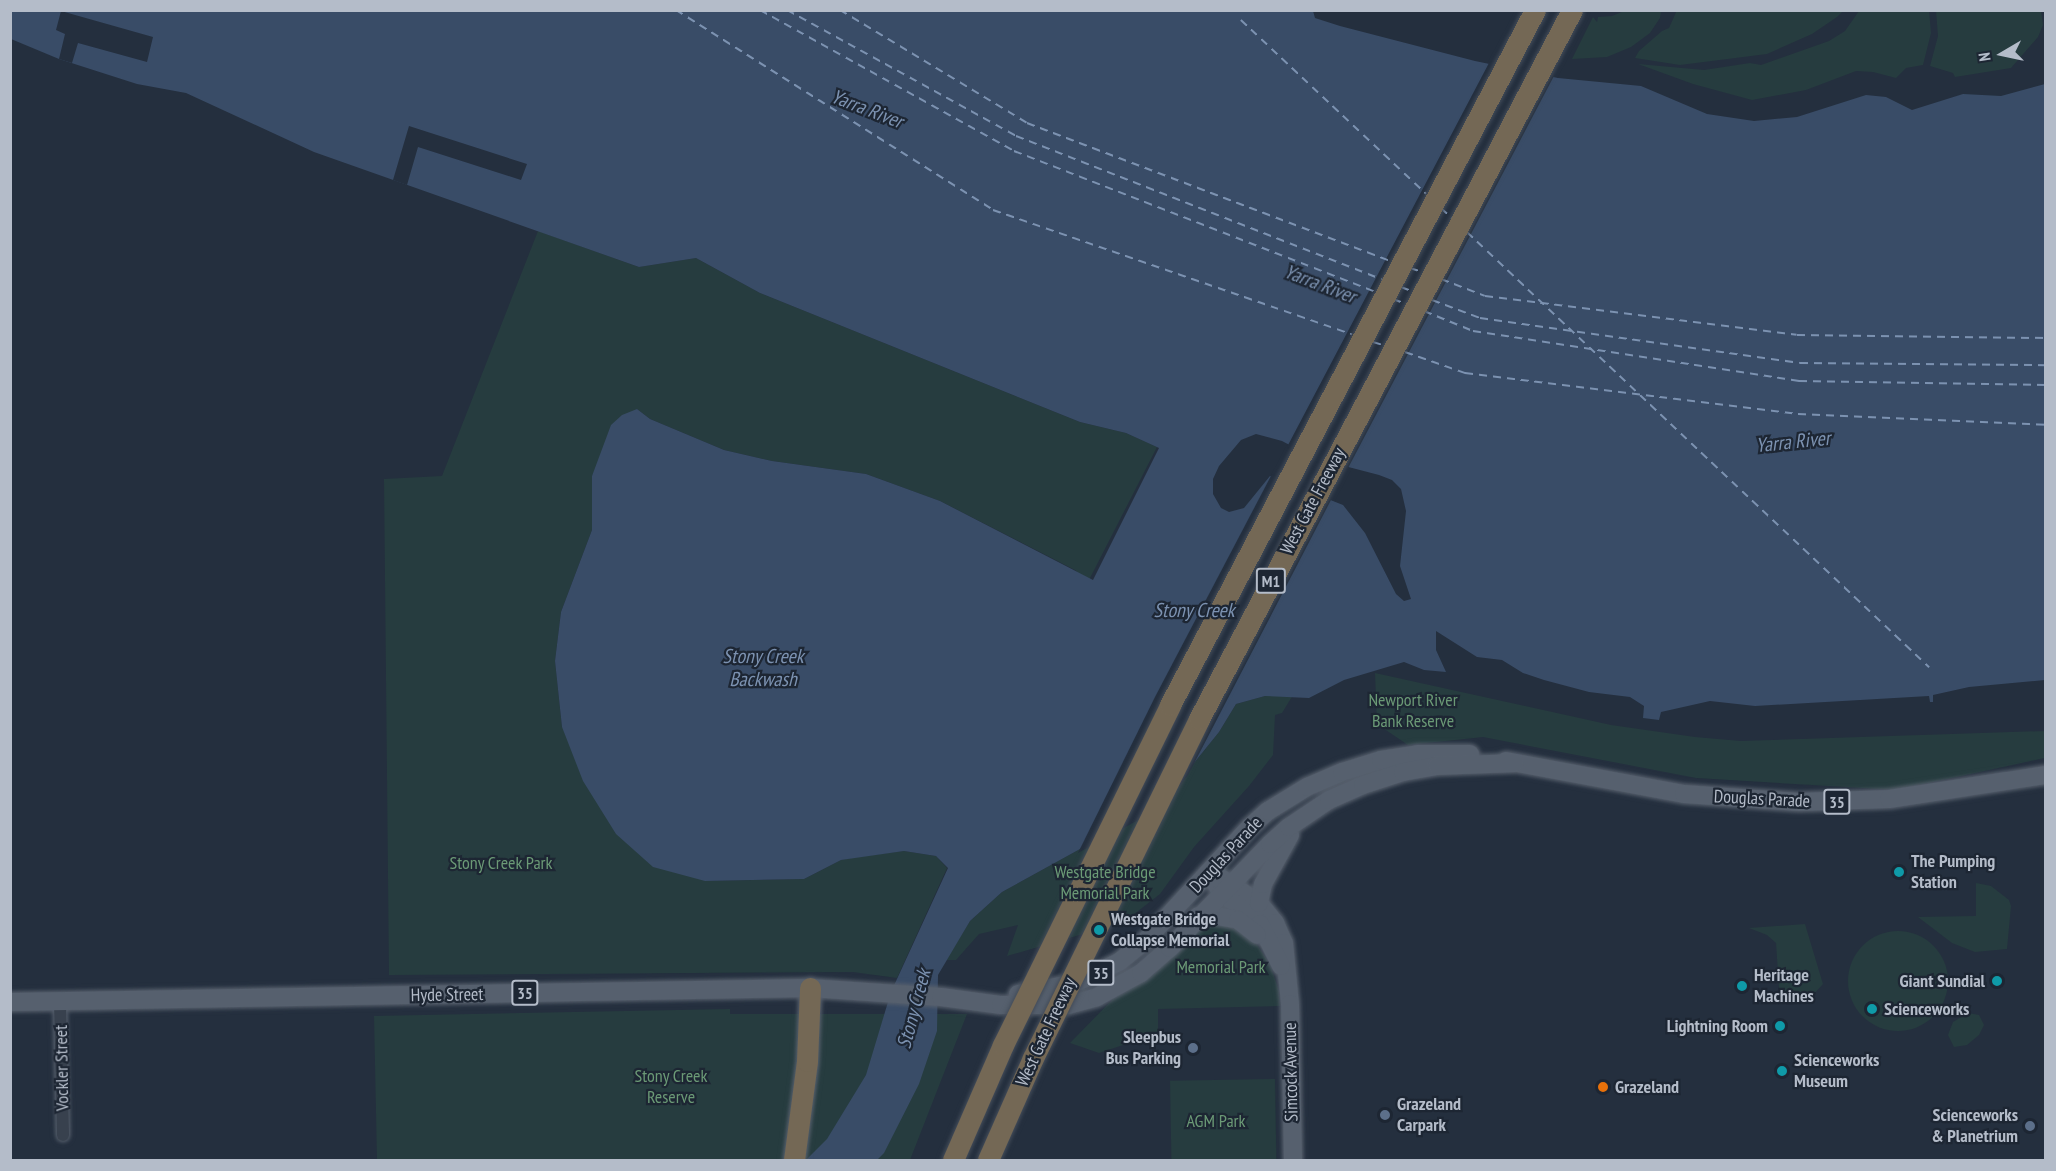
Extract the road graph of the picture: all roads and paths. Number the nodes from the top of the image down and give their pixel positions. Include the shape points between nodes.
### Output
1 (1535, 10) edge
2 (1572, 10) edge
3 (1515, 763) junction
4 (2046, 775) edge
5 (1316, 809) junction
6 (1209, 872) junction
7 (1226, 888) junction
8 (1259, 903) junction
9 (1198, 916) junction
10 (1286, 979) junction
11 (810, 988) junction
12 (883, 993) joint
13 (949, 998) junction
14 (10, 1002) edge
15 (60, 1002) junction
16 (63, 1135) dead end
17 (794, 1161) edge
18 (953, 1161) edge
19 (988, 1161) edge
20 (1293, 1161) edge

1 - 18 highway, West Gate Freeway / M1, bridge via 1170,705 1003,1045
2 - 19 highway, West Gate Freeway / M1, bridge via 1199,720 1033,1058
3 - 4 main road, Douglas Parade / 35 via 1684,794 1799,802 1889,799
3 - 5 main road, Douglas Parade / 35 via 1437,766 1403,772 1363,785
3 - 6 main road, Douglas Parade / 35 via 1473,754 1425,754 1381,760 1342,772 1306,787 1268,811
5 - 7 main road, Douglas Parade / 35 via 1282,833
5 - 8 main road via 1279,851 1261,889
6 - 7 main road
6 - 13 main road, Douglas Parade / 35 via 1146,940 1102,972 1045,990
7 - 8 main road, Simcock Avenue
7 - 9 main road, Douglas Parade / 35
7 - 10 main road, Simcock Avenue via 1260,924
8 - 10 main road, Simcock Avenue via 1283,938
9 - 10 main road via 1219,916 1247,925
9 - 13 main road, Douglas Parade / 35 via 1141,973 1096,997 1042,1007
10 - 20 main road, Simcock Avenue
11 - 12 main road, Hyde Street / 35
11 - 15 main road, Hyde Street / 35
11 - 17 highway via 807,1061
12 - 13 main road, Douglas Parade / 35
14 - 15 main road, Hyde Street / 35
15 - 16 street, Vockler Street

